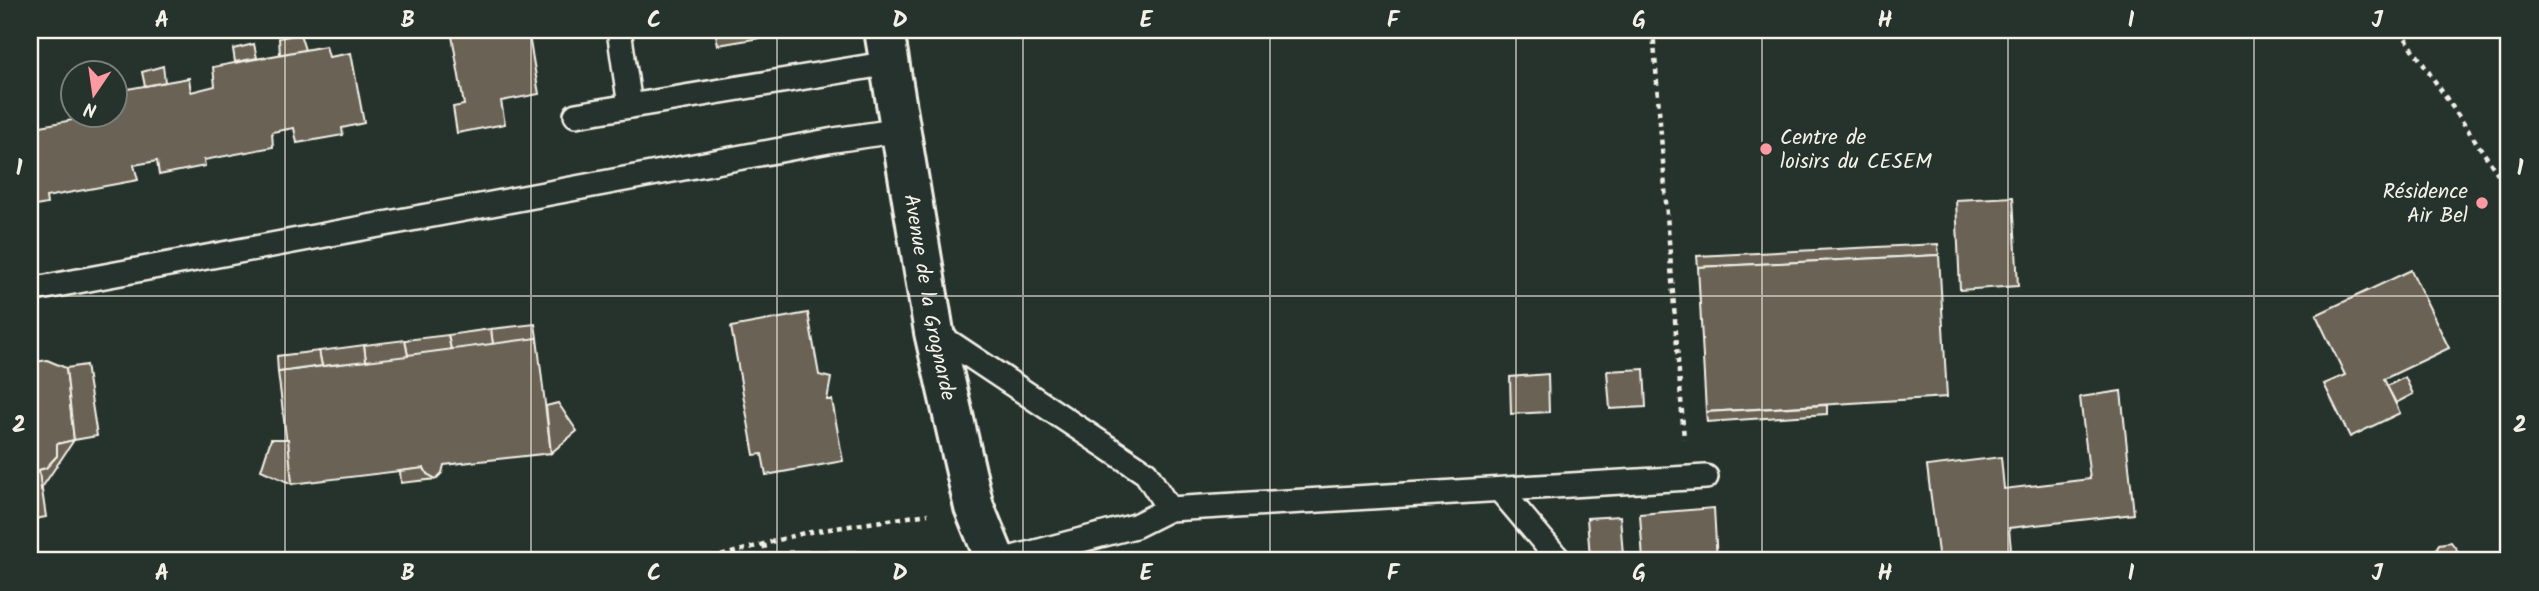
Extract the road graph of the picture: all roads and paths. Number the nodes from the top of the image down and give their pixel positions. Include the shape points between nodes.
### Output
1 (619, 30) edge
2 (1653, 30) edge
3 (2400, 30) edge
4 (887, 46) edge
5 (630, 106) junction
6 (576, 114) dead end
7 (902, 130) junction
8 (2509, 190) edge
9 (30, 289) edge
10 (934, 332) junction
11 (1697, 477) joint
12 (1500, 490) junction
13 (974, 507) junction
14 (1169, 509) junction
15 (764, 544) junction
16 (702, 561) edge
17 (768, 561) edge
18 (998, 561) edge
19 (1560, 561) edge

1 - 5 lane
2 - 11 path
3 - 8 path
4 - 5 lane
4 - 7 street, Avenue de la Grognarde
5 - 6 lane
7 - 9 lane
7 - 10 street, Avenue de la Grognarde
10 - 13 street, Avenue de la Grognarde
10 - 14 lane via 1146,473
11 - 12 lane
12 - 14 lane
12 - 19 lane
13 - 15 path via 804,533
13 - 18 street, Avenue de la Grognarde
14 - 18 lane via 1135,526
15 - 16 path
15 - 17 path

